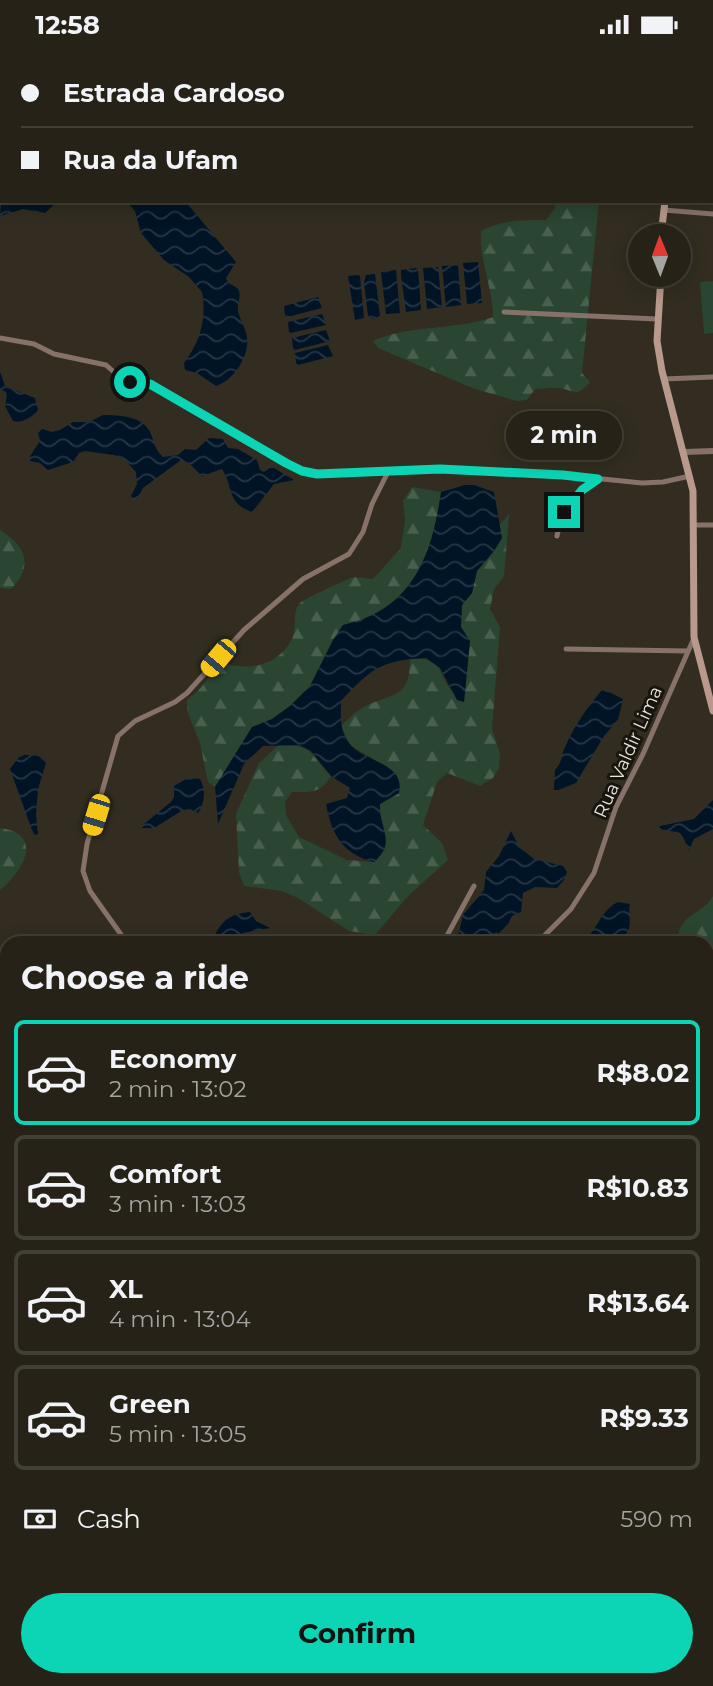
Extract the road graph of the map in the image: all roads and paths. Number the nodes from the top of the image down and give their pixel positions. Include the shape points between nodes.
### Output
1 (665, 203) edge
2 (664, 210) junction
3 (713, 214) edge
4 (662, 224) edge
5 (660, 287) edge
6 (504, 312) dead end
7 (657, 319) junction
8 (0, 338) edge
9 (713, 377) edge
10 (664, 379) junction
11 (713, 451) edge
12 (685, 452) junction
13 (389, 470) junction
14 (690, 476) junction
15 (598, 479) junction
16 (695, 525) junction
17 (713, 525) edge
18 (557, 536) dead end
19 (694, 637) junction
20 (566, 649) dead end
21 (688, 651) junction
22 (713, 711) edge
23 (474, 885) dead end
24 (122, 936) edge
25 (447, 936) edge
26 (544, 936) edge

1 - 2 main road
2 - 3 street
2 - 4 main road
5 - 7 main road
6 - 7 street
7 - 10 main road
8 - 13 street via 106,365 124,381 148,382 302,471
9 - 10 street
10 - 12 main road
11 - 12 street
12 - 14 main road
13 - 15 street
13 - 24 street via 349,554 303,579 244,630 187,693 135,721 118,736 83,871 90,891
14 - 15 street via 655,483
14 - 16 main road
15 - 18 street via 572,499
16 - 17 street
16 - 19 main road
19 - 21 street, Rua Valdir Lima
19 - 22 main road
20 - 21 street
21 - 26 street, Rua Valdir Lima via 616,807 594,873 571,909
23 - 25 street

